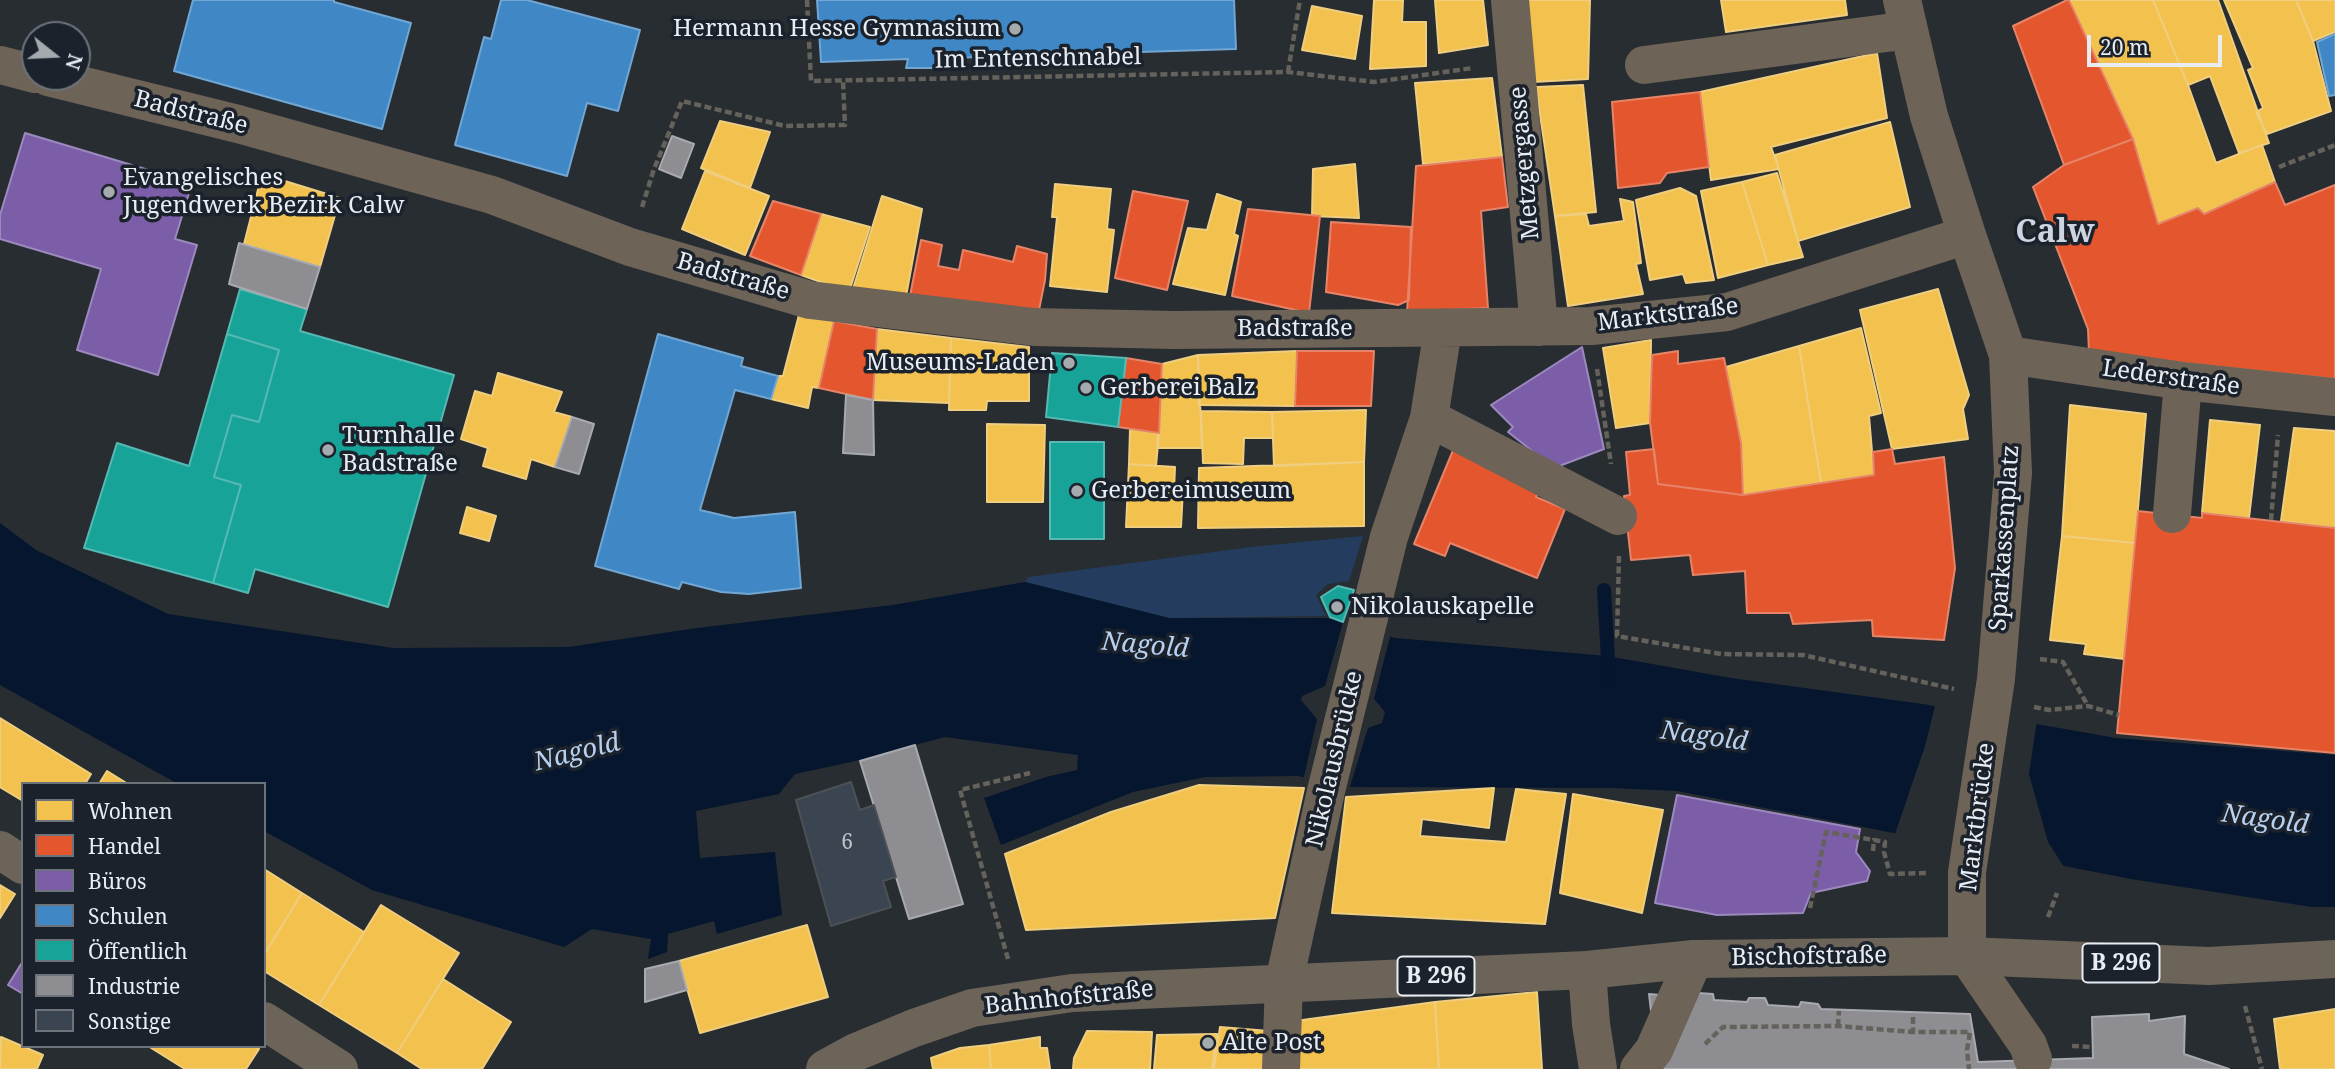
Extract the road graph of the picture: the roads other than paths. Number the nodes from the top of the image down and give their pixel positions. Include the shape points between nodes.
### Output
1 (1510, 0) edge
2 (1911, 11) edge
3 (0, 65) edge
4 (1644, 65) dead end
5 (21, 70) edge
6 (91, 88) edge
7 (1967, 235) junction
8 (1539, 327) junction
9 (1443, 329) junction
10 (2008, 355) junction
11 (2183, 381) junction
12 (2335, 397) edge
13 (1429, 418) junction
14 (2172, 514) dead end
15 (1618, 516) road end
16 (1996, 679) joint
17 (0, 850) edge
18 (21, 864) edge
19 (1967, 956) junction
20 (1695, 959) junction
21 (2335, 959) edge
22 (1587, 970) junction
23 (1284, 982) junction
24 (266, 1022) edge
25 (2033, 1059) dead end
26 (338, 1069) edge
27 (825, 1069) edge
28 (1281, 1069) edge
29 (1598, 1069) edge
30 (1639, 1069) edge

1 - 8 street, Metzgergasse
2 - 4 street
2 - 7 street via 1929,116
3 - 5 street
6 - 9 street, Badstraße via 492,195 630,247 810,300 1034,327
7 - 8 street, Marktstraße via 1727,312
7 - 10 street
8 - 9 street, Marktstraße
9 - 13 street, Nikolausbrücke
10 - 11 street, Lederstraße
10 - 16 street, Sparkassenplatz via 2013,473
11 - 12 street, Lederstraße
11 - 14 street
13 - 15 street
13 - 23 street, Nikolausbrücke via 1389,537
16 - 19 street, Marktbrücke via 1968,866
17 - 18 main road
19 - 20 main road, Bischofstraße / B 296
19 - 21 main road, Bischofstraße / B 296 via 2209,966
19 - 25 street
20 - 22 main road, Bischofstraße / B 296
20 - 30 street via 1654,1050
22 - 23 main road, Bischofstraße / B 296
22 - 29 street
23 - 27 main road, Bahnhofstraße / B 296 via 1072,993 972,1008 856,1052
23 - 28 street, Nikolausbrücke
24 - 26 main road

